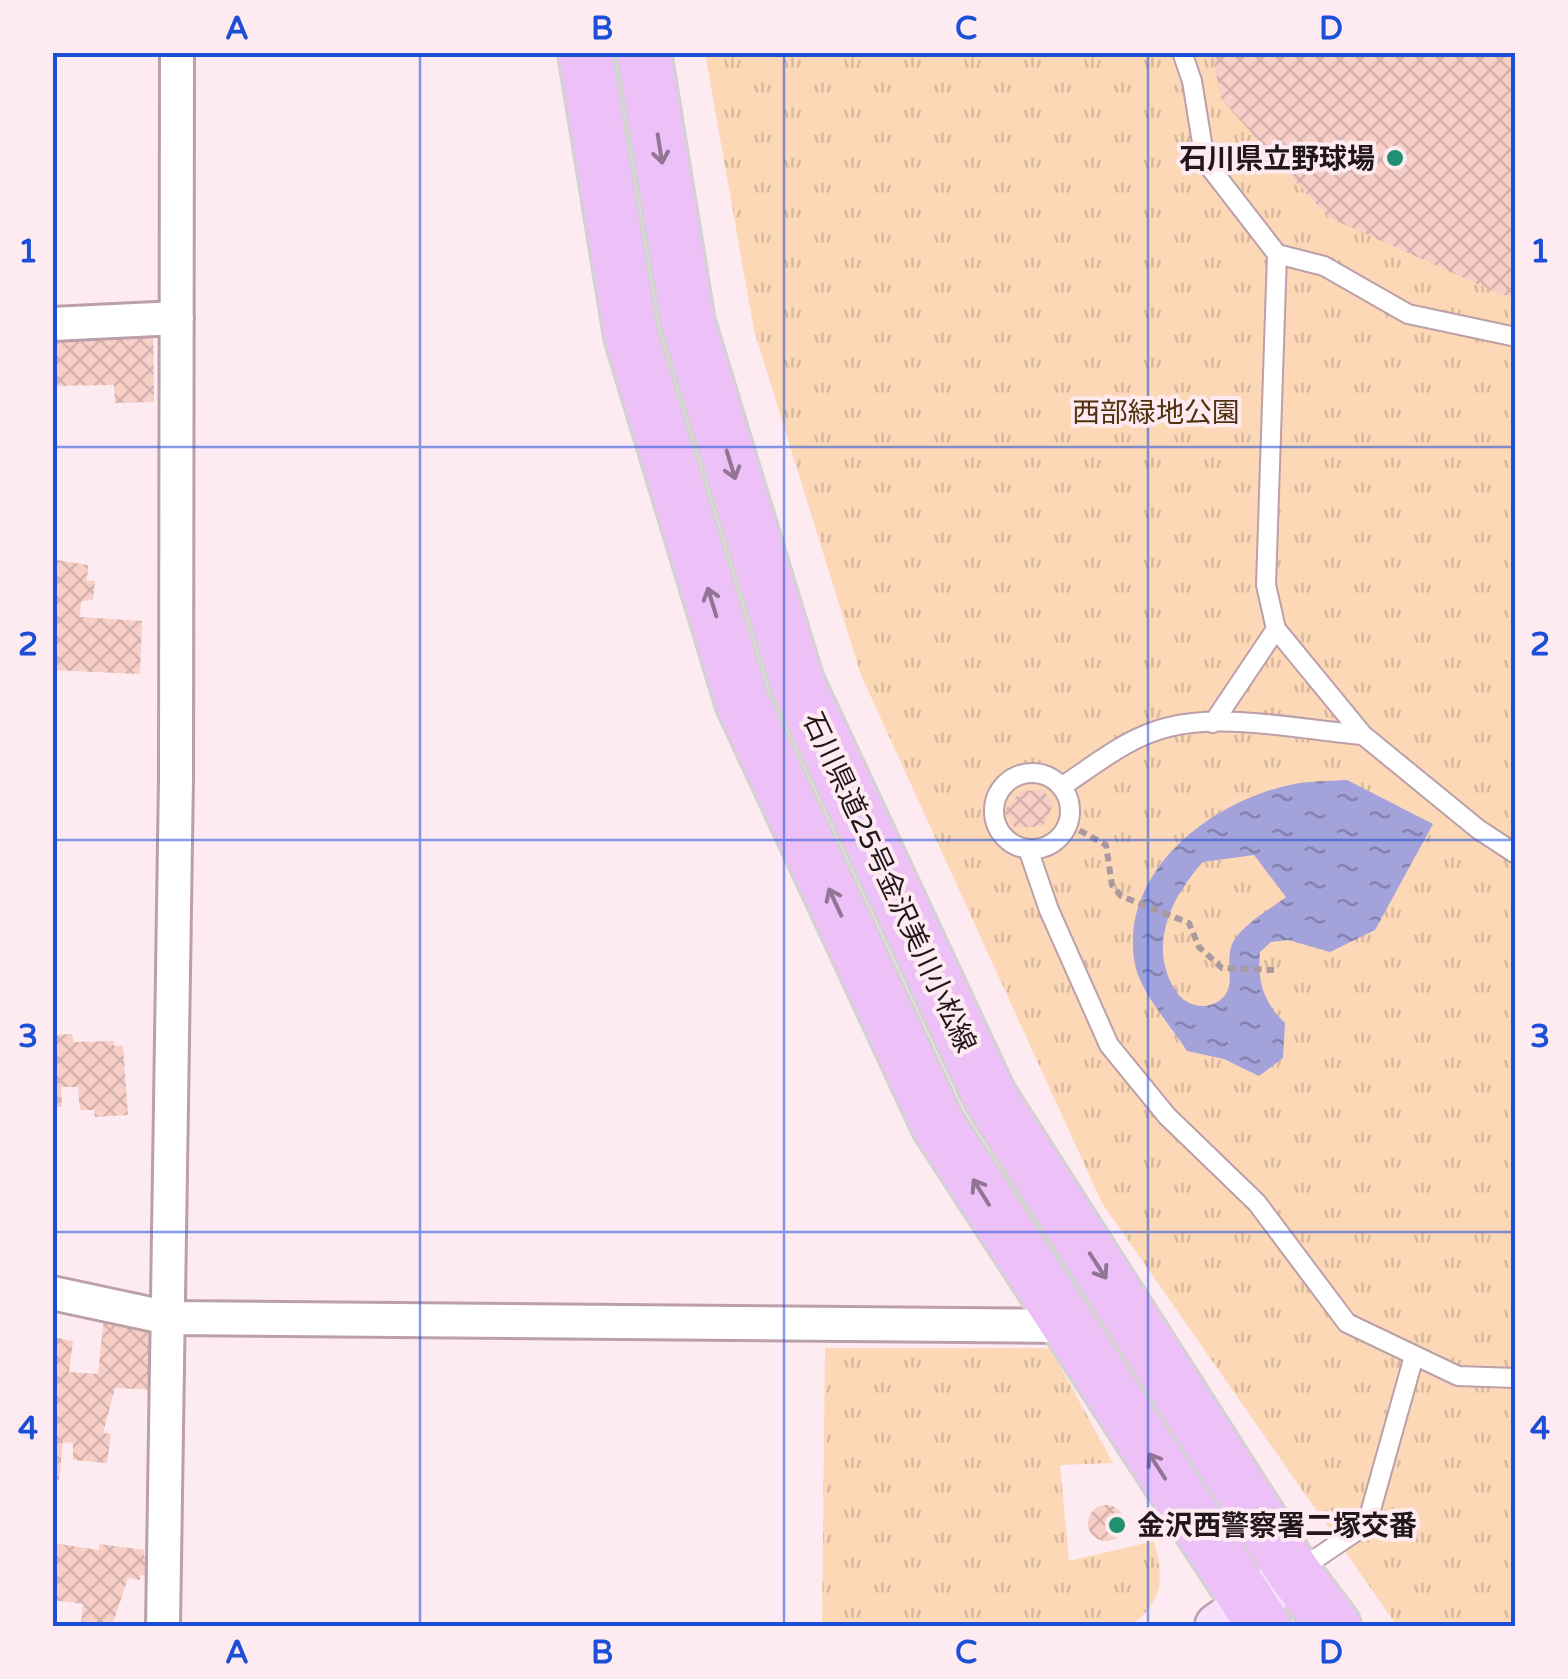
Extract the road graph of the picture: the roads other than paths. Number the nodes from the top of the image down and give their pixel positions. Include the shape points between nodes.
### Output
1 (177, 52) edge
2 (586, 52) edge
3 (644, 52) edge
4 (1182, 52) edge
5 (1277, 254) junction
6 (177, 318) junction
7 (52, 324) edge
8 (1516, 336) edge
9 (1276, 629) junction
10 (1213, 723) junction
11 (1363, 735) junction
12 (1061, 787) junction
13 (1028, 850) junction
14 (1516, 854) edge
15 (52, 1292) edge
16 (169, 1318) junction
17 (1065, 1326) junction
18 (1414, 1356) junction
19 (1516, 1378) edge
20 (1294, 1574) junction
21 (1244, 1620) edge
22 (163, 1626) edge
23 (1334, 1626) edge

1 - 6 street
17 -> 2 main road, 石川県道25号金沢美川小松線 via 938,1125 742,702 631,336
3 -> 20 main road, 石川県道25号金沢美川小松線 via 688,323 797,682 990,1098
4 - 5 lane via 1205,161
5 - 8 lane via 1324,266 1408,314
5 - 9 lane via 1266,584
6 - 7 street
6 - 16 street
9 - 10 lane
9 - 11 lane
10 - 11 lane
10 - 12 lane via 1169,727 1126,744
11 - 14 lane
12 - 13 lane via 1068,824 1052,844
12 - 13 lane via 1027,774 998,794 998,829
13 - 18 lane via 1109,1045 1167,1116 1257,1203 1346,1323
15 - 16 street
16 - 17 street
16 - 22 street
21 -> 17 main road, 石川県道25号金沢美川小松線
18 - 19 lane via 1458,1376
18 - 20 lane via 1367,1524
20 - 21 main road
20 - 23 main road, 石川県道25号金沢美川小松線

